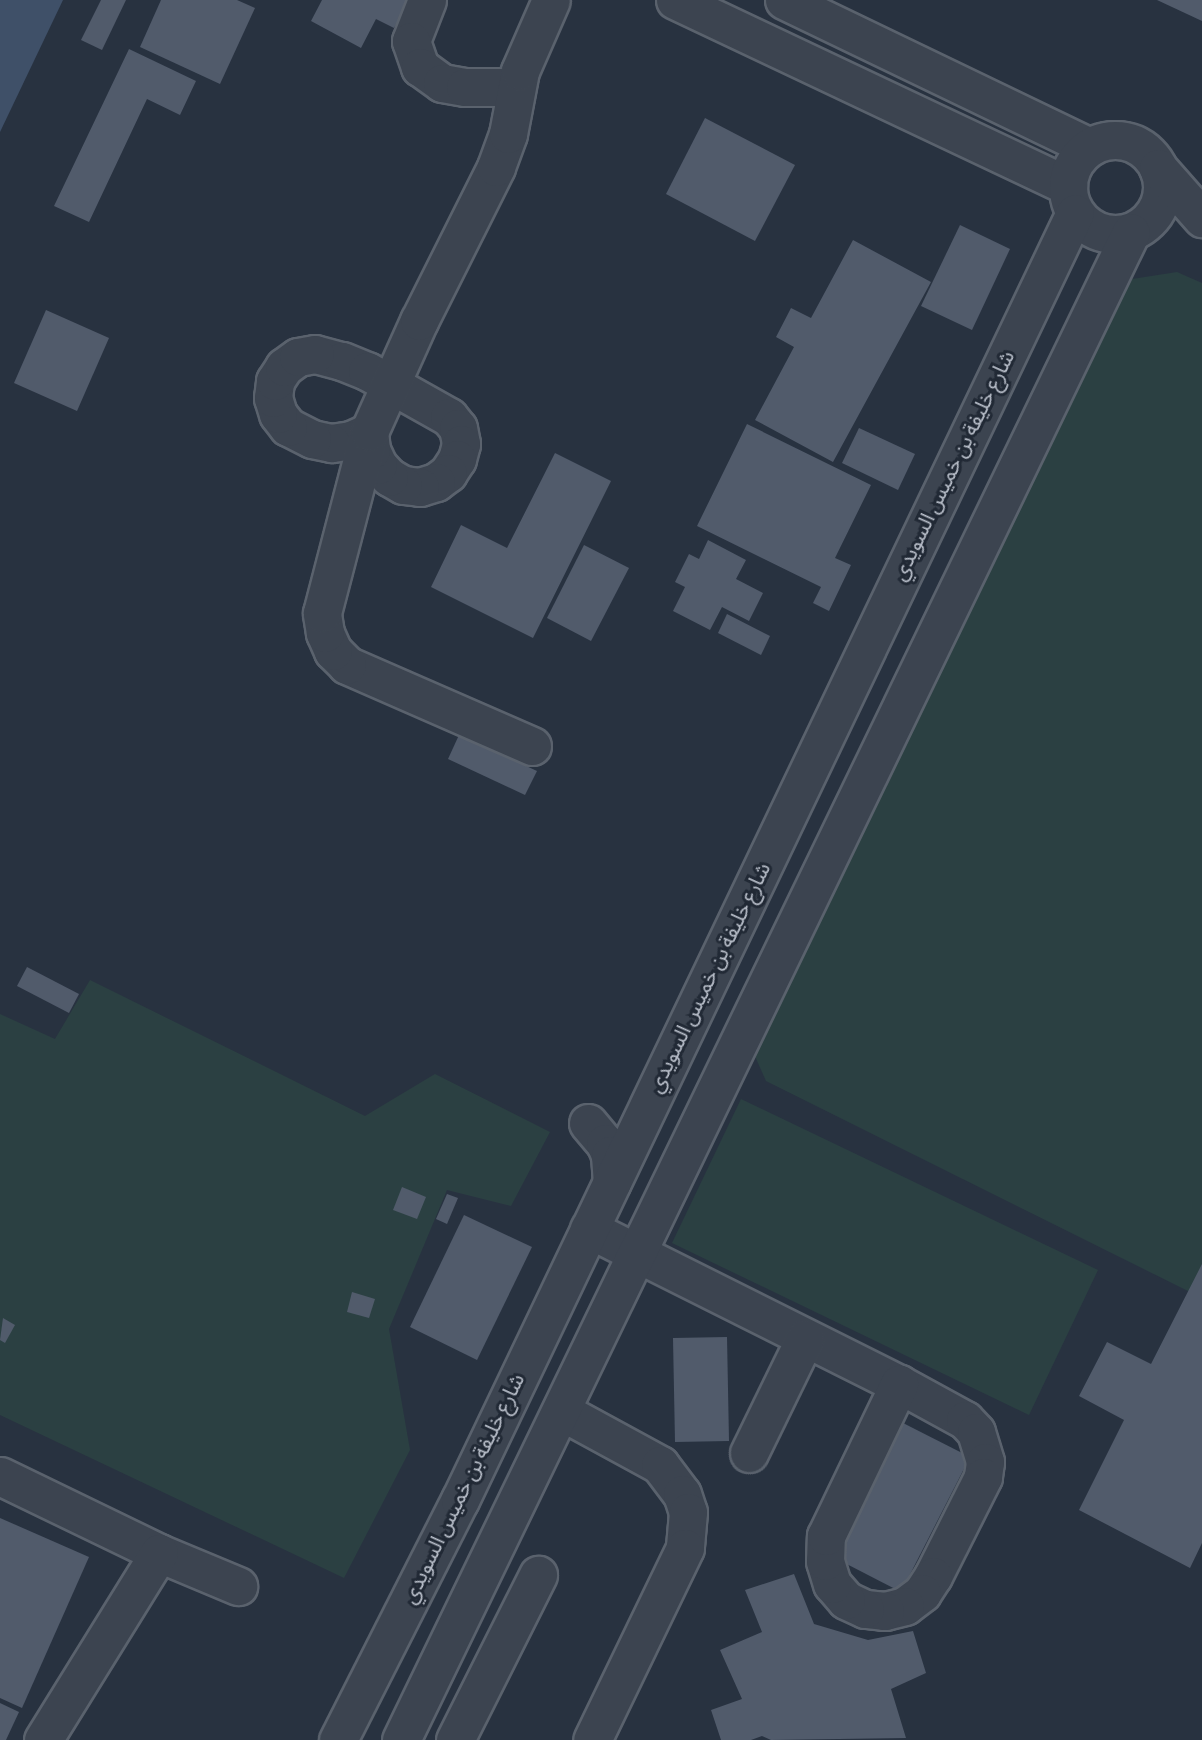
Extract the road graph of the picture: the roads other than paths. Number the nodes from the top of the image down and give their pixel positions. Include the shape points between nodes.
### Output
1 (427, 0) edge
2 (551, 0) edge
3 (675, 0) edge
4 (784, 0) edge
5 (516, 87) junction
6 (1090, 147) junction
7 (1158, 168) junction
8 (1072, 199) junction
9 (1202, 218) edge
10 (1137, 229) junction
11 (1202, 229) edge
12 (391, 386) junction
13 (369, 432) junction
14 (532, 746) dead end
15 (681, 1038) junction
16 (727, 1063) junction
17 (589, 1229) junction
18 (638, 1255) junction
19 (805, 1338) junction
20 (899, 1384) junction
21 (561, 1411) junction
22 (749, 1452) dead end
23 (0, 1476) edge
24 (439, 1543) junction
25 (159, 1553) junction
26 (485, 1567) junction
27 (237, 1586) dead end
28 (43, 1740) edge
29 (338, 1740) edge
30 (401, 1740) edge
31 (455, 1740) edge
32 (592, 1740) edge

1 - 5 lane via 411,41 419,67 442,83
2 - 5 lane
3 - 8 lane
4 - 6 lane
5 - 12 lane via 508,134 496,167
6 - 7 lane via 1111,140 1134,144
6 - 8 lane via 1074,164
7 - 9 lane
7 - 10 lane via 1161,200 1150,219
8 - 10 lane via 1100,232
8 - 15 lane, شارع خليفة بن خميس السويدي
10 - 11 lane
10 - 16 lane
12 - 13 lane
12 - 13 lane via 449,417 458,428 461,444 457,459 449,473 436,482 420,487 403,485 378,465
12 - 13 lane via 342,360 314,355 298,357 275,381 273,398 278,414 299,433 331,443
13 - 14 lane via 322,613 333,651 347,665
15 - 16 lane
15 - 17 lane, شارع خليفة بن خميس السويدي
16 - 18 lane
17 - 18 lane
17 - 24 lane, شارع خليفة بن خميس السويدي
18 - 19 lane
18 - 21 lane
19 - 20 lane
19 - 22 lane
20 - 20 lane via 965,1420 976,1432 985,1462 983,1478 922,1593 905,1606 865,1609 846,1600 832,1584 825,1560 826,1536
21 - 26 lane
21 - 32 lane via 660,1465 682,1494 688,1512 685,1548
23 - 25 lane
24 - 26 lane
24 - 29 lane, شارع خليفة بن خميس السويدي
25 - 27 lane
25 - 28 lane
26 - 30 lane
26 - 31 lane via 534,1583

